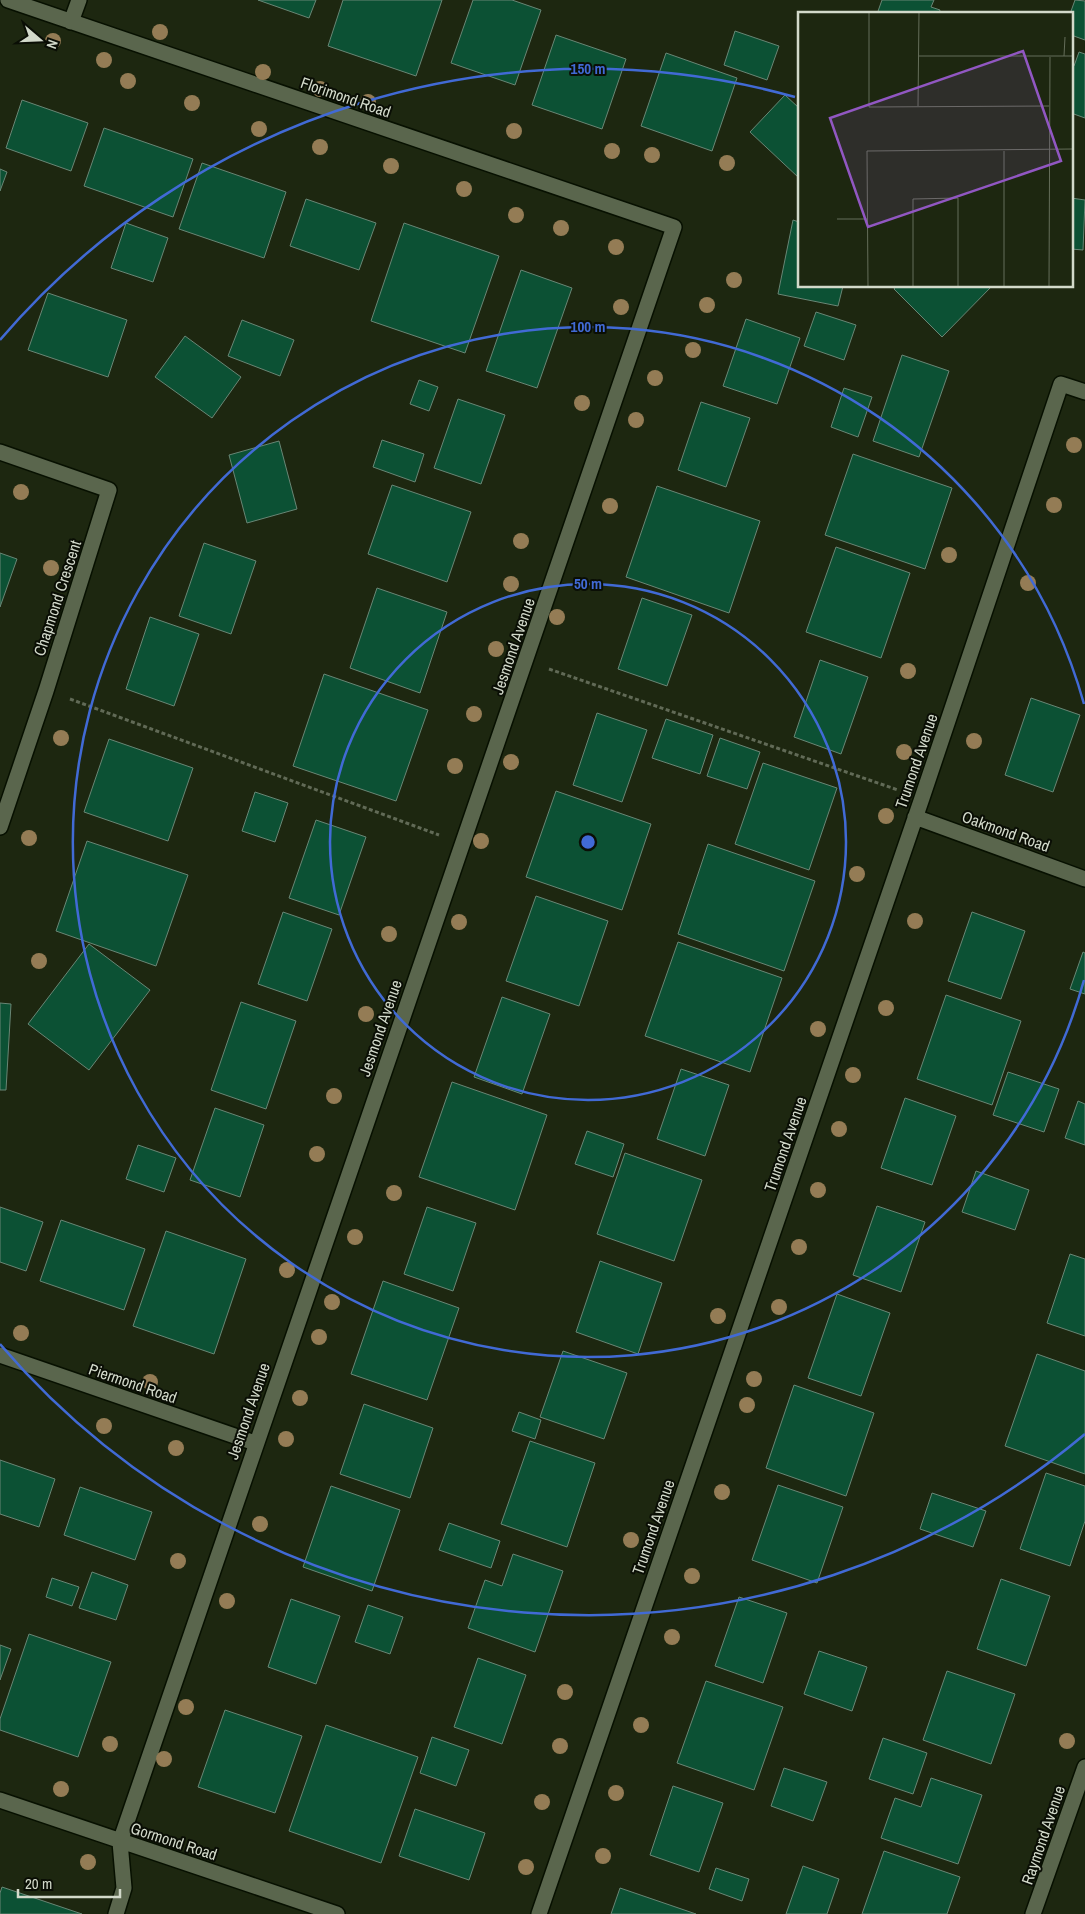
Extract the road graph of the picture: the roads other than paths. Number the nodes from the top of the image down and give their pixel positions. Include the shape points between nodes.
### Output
1 (8, 0) edge
2 (79, 0) edge
3 (71, 22) junction
4 (674, 227) joint
5 (1085, 392) edge
6 (0, 452) edge
7 (916, 817) junction
8 (0, 827) edge
9 (1085, 879) edge
10 (0, 1355) edge
11 (255, 1443) junction
12 (1085, 1767) edge
13 (0, 1800) edge
14 (120, 1842) junction
15 (116, 1914) edge
16 (337, 1914) edge
17 (539, 1914) edge
18 (1033, 1914) edge

1 - 3 street, Florimond Road
2 - 3 street
3 - 4 street, Florimond Road
4 - 11 street, Jesmond Avenue
5 - 7 street, Trumond Avenue via 1062,384
6 - 8 street, Chapmond Crescent via 110,490
7 - 9 street, Oakmond Road
7 - 17 street, Trumond Avenue
10 - 11 street, Piermond Road
11 - 14 street, Jesmond Avenue
12 - 18 street, Raymond Avenue
13 - 14 street, Gormond Road
14 - 15 street via 124,1888
14 - 16 street, Gormond Road

